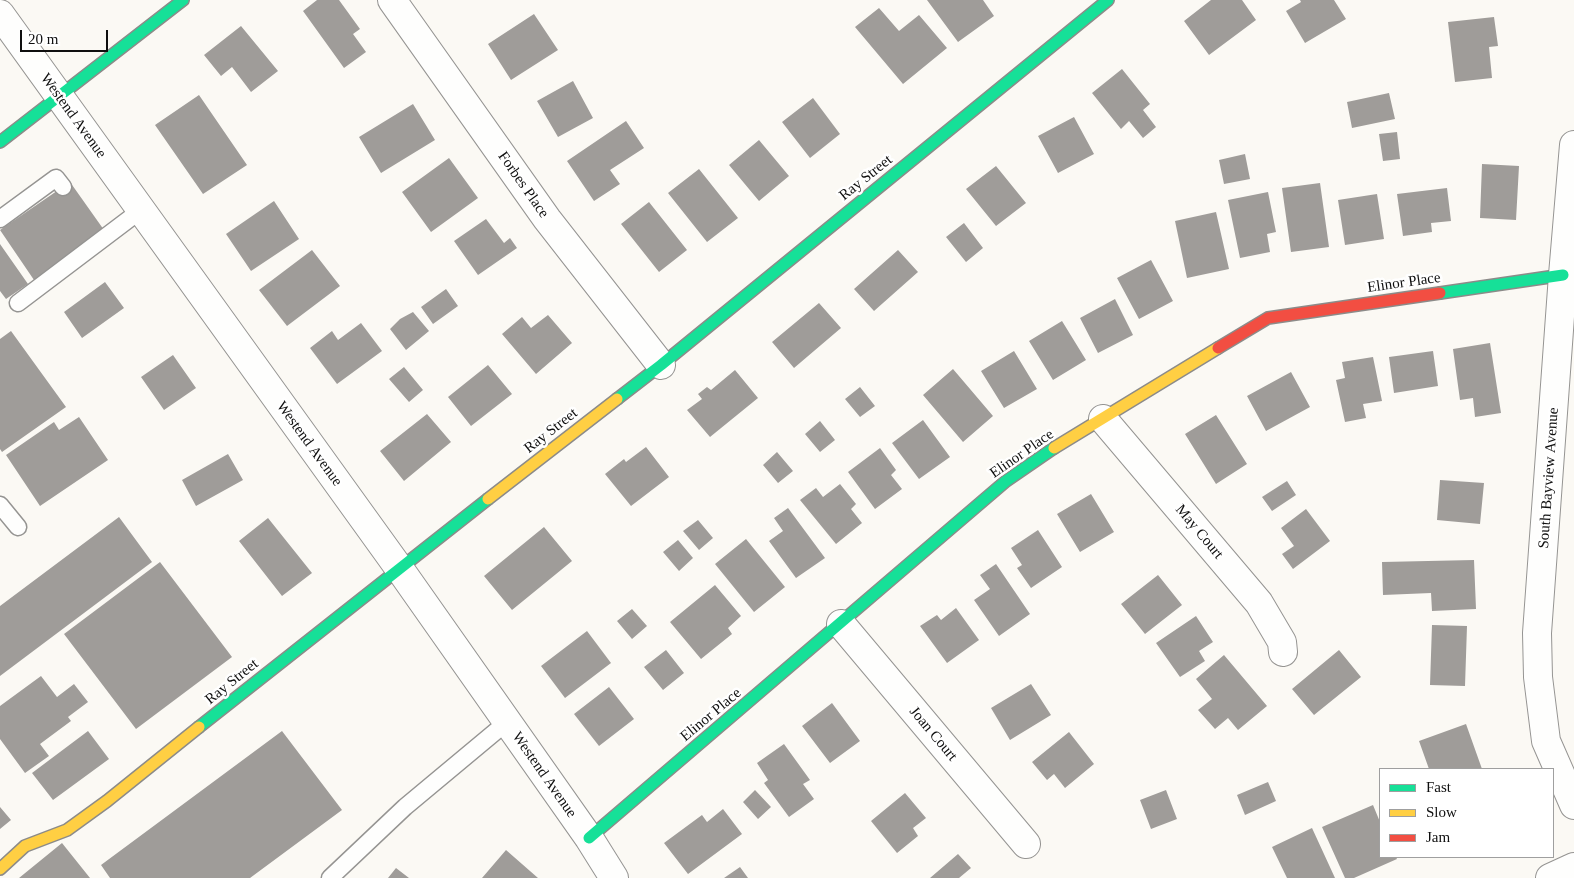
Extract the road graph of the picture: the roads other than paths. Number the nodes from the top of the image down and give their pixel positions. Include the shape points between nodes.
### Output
1 (183, 0) edge
2 (392, 0) edge
3 (1108, 0) edge
4 (0, 14) edge
5 (59, 97) junction
6 (0, 142) edge
7 (1574, 145) edge
8 (63, 187) dead end
9 (141, 210) junction
10 (2, 221) edge
11 (1563, 275) junction
12 (18, 303) dead end
13 (661, 365) junction
14 (1565, 374) edge
15 (1103, 419) junction
16 (0, 505) edge
17 (18, 526) dead end
18 (399, 568) junction
19 (841, 624) junction
20 (1283, 652) dead end
21 (507, 722) junction
22 (1574, 806) edge
23 (589, 838) junction
24 (1026, 844) dead end
25 (1574, 866) edge
26 (0, 869) edge
27 (330, 878) edge
28 (614, 878) edge
29 (1550, 878) edge

1 - 5 street
2 - 13 street, Forbes Place via 547,219
3 - 13 street, Ray Street
4 - 5 street, Westend Avenue
5 - 6 street
5 - 9 street, Westend Avenue
7 - 11 street, South Bayview Avenue
8 - 10 lane via 56,178 31,202
9 - 12 lane via 68,260
9 - 18 street, Westend Avenue
11 - 14 street, South Bayview Avenue
11 - 15 street, Elinor Place via 1268,318
13 - 18 street, Ray Street
14 - 22 street, South Bayview Avenue via 1537,633 1538,677 1546,741
15 - 19 street, Elinor Place via 1006,481
15 - 20 street, May Court via 1259,603 1282,642
16 - 17 lane
18 - 21 street, Westend Avenue
18 - 26 street, Ray Street via 107,801 67,830 25,846
19 - 23 street, Elinor Place
19 - 24 street, Joan Court
21 - 23 street, Westend Avenue
21 - 27 lane via 405,807
23 - 28 street, Westend Avenue
25 - 29 street

